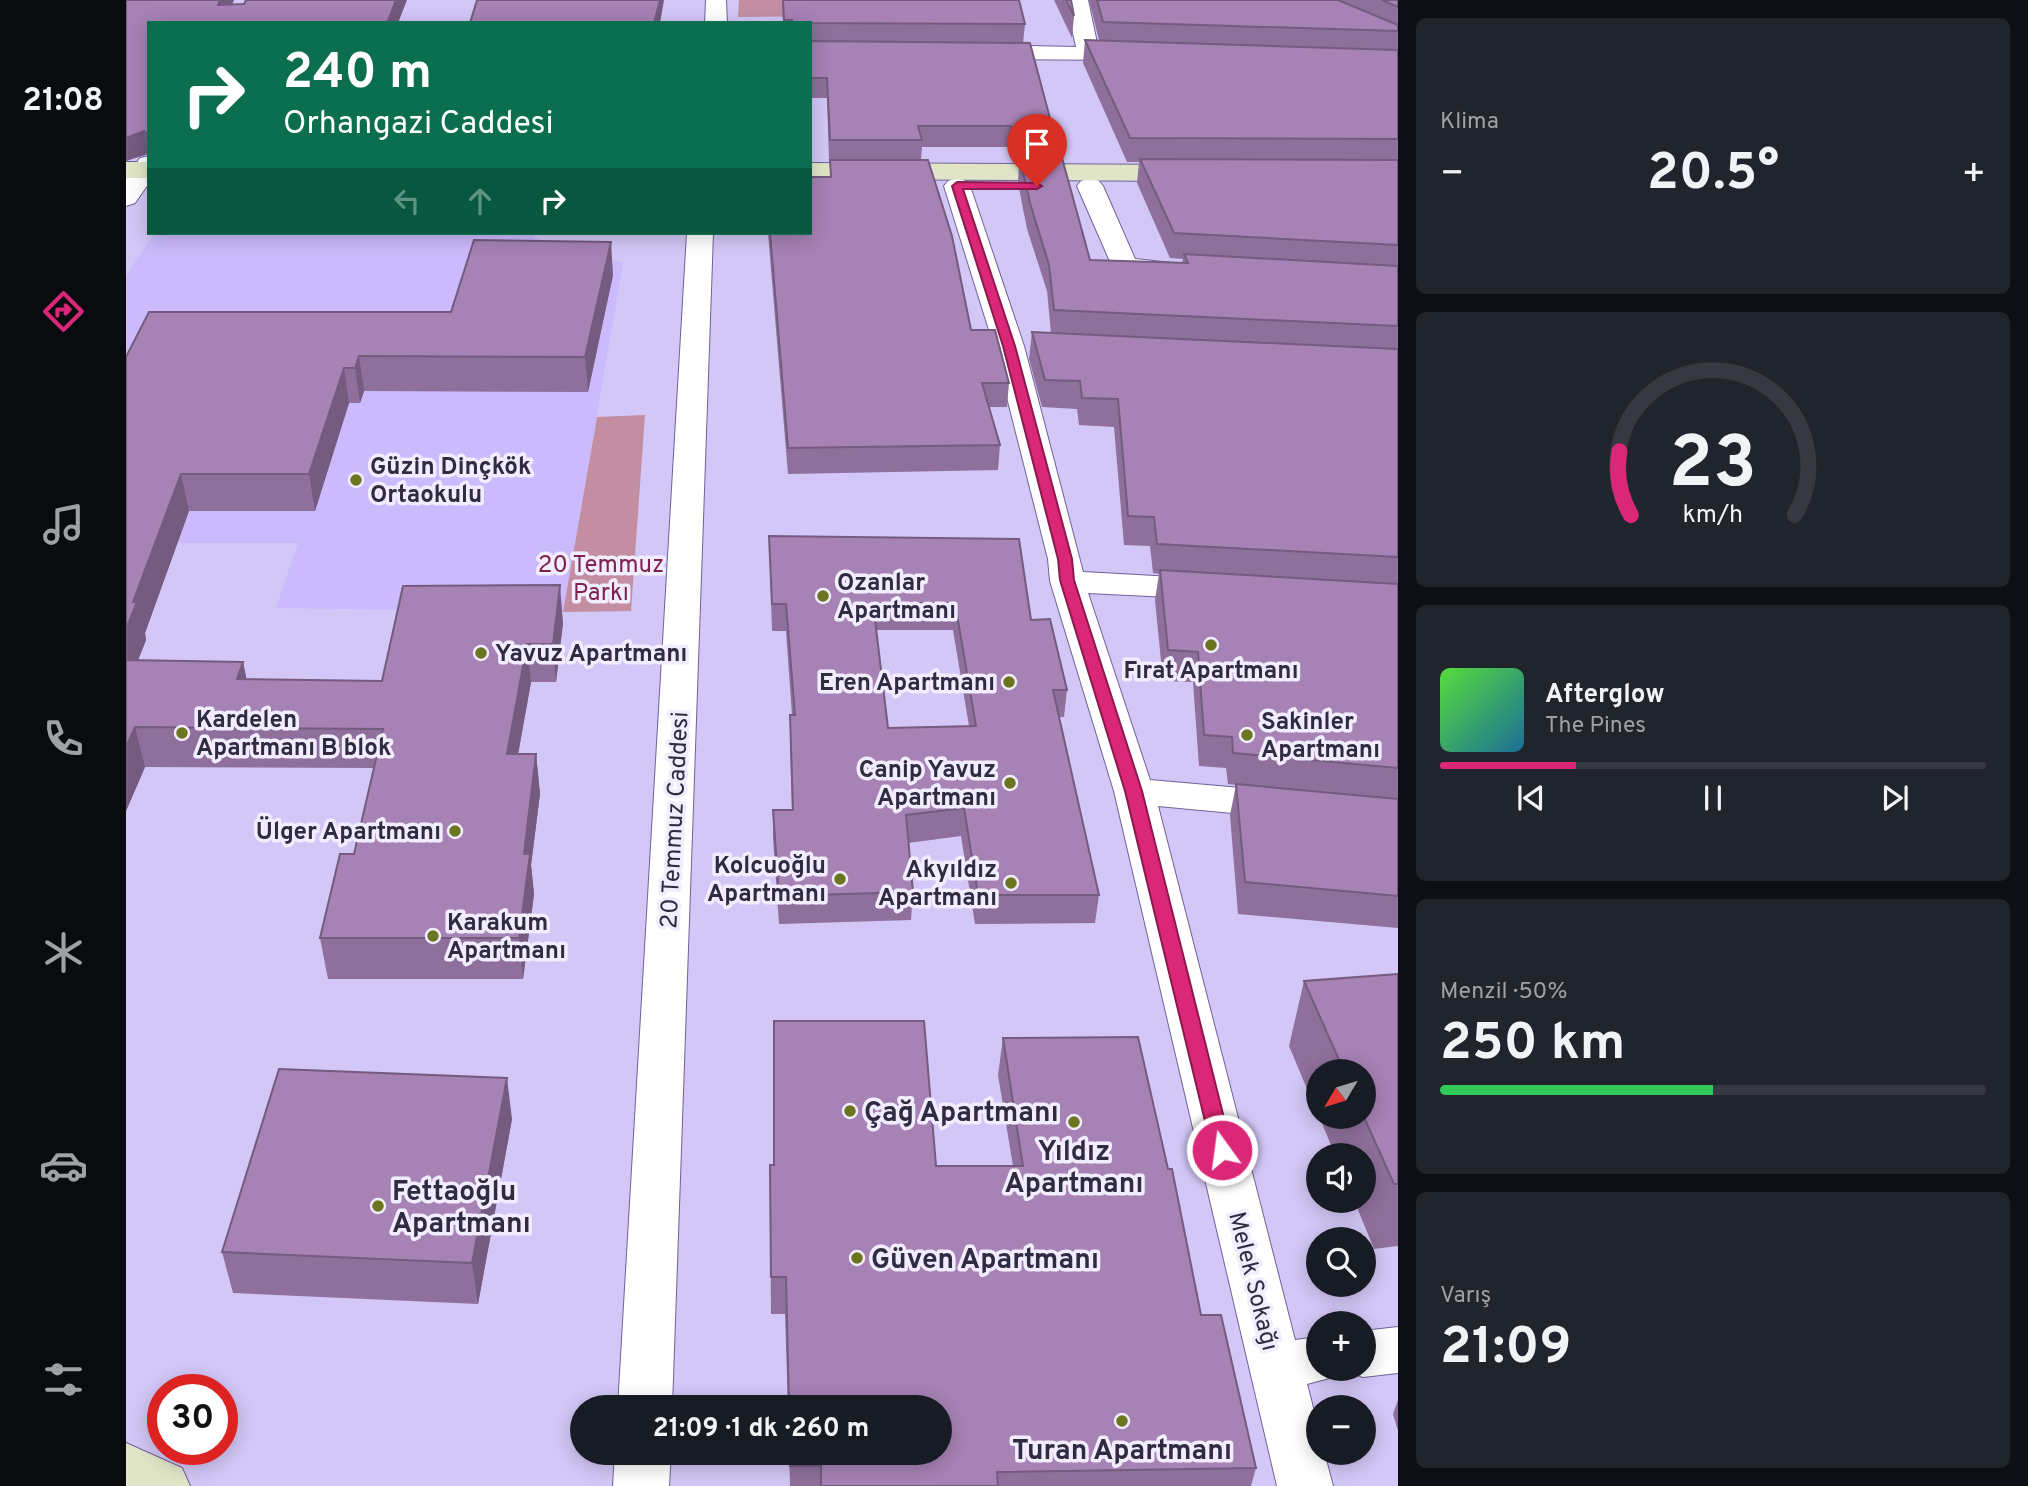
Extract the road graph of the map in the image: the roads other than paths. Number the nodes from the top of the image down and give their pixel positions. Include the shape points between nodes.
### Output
1 (716, 0) edge
2 (1077, 0) edge
3 (716, 21) edge
4 (963, 52) edge
5 (1088, 53) junction
6 (1156, 55) edge
7 (812, 171) edge
8 (812, 186) edge
9 (957, 186) junction
10 (1090, 186) junction
11 (700, 235) edge
12 (1194, 271) edge
13 (1067, 580) junction
14 (1247, 591) edge
15 (1134, 791) junction
16 (1315, 807) edge
17 (1398, 1350) edge
18 (1376, 1353) edge
19 (1296, 1363) edge
20 (646, 1395) edge
21 (642, 1465) edge
22 (126, 1468) edge
23 (162, 1486) edge
24 (641, 1486) edge
25 (1305, 1486) edge

1 - 3 street
2 - 5 street
4 - 5 street
5 - 6 street
7 - 10 main road via 1209,180
8 - 9 main road
9 - 10 main road
9 - 13 street, Melek Sokağı via 1023,347
10 - 12 street via 1125,267
11 - 20 street, 20 Temmuz Caddesi
13 - 14 street
13 - 15 street, Melek Sokağı
15 - 16 street
15 - 19 street, Melek Sokağı
17 - 18 street
19 - 25 street, Melek Sokağı
21 - 24 street
22 - 23 main road

